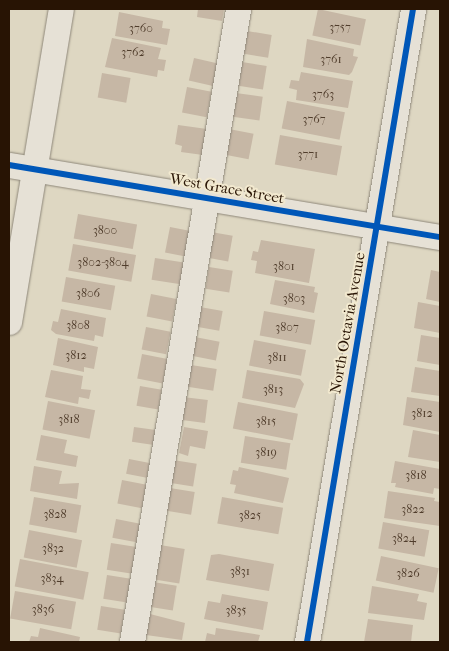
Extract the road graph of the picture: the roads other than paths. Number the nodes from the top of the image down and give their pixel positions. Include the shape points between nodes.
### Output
1 (61, 9) edge
2 (238, 9) edge
3 (414, 9) edge
4 (9, 165) edge
5 (35, 170) junction
6 (206, 198) junction
7 (377, 227) junction
8 (440, 237) edge
9 (9, 322) edge
10 (132, 642) edge
11 (306, 642) edge

1 - 5 street
2 - 6 street
3 - 7 street, North Octavia Avenue
4 - 5 street, West Grace Street
5 - 6 street, West Grace Street
5 - 9 street
6 - 7 street, West Grace Street
6 - 10 street
7 - 8 street, West Grace Street
7 - 11 street, North Octavia Avenue

